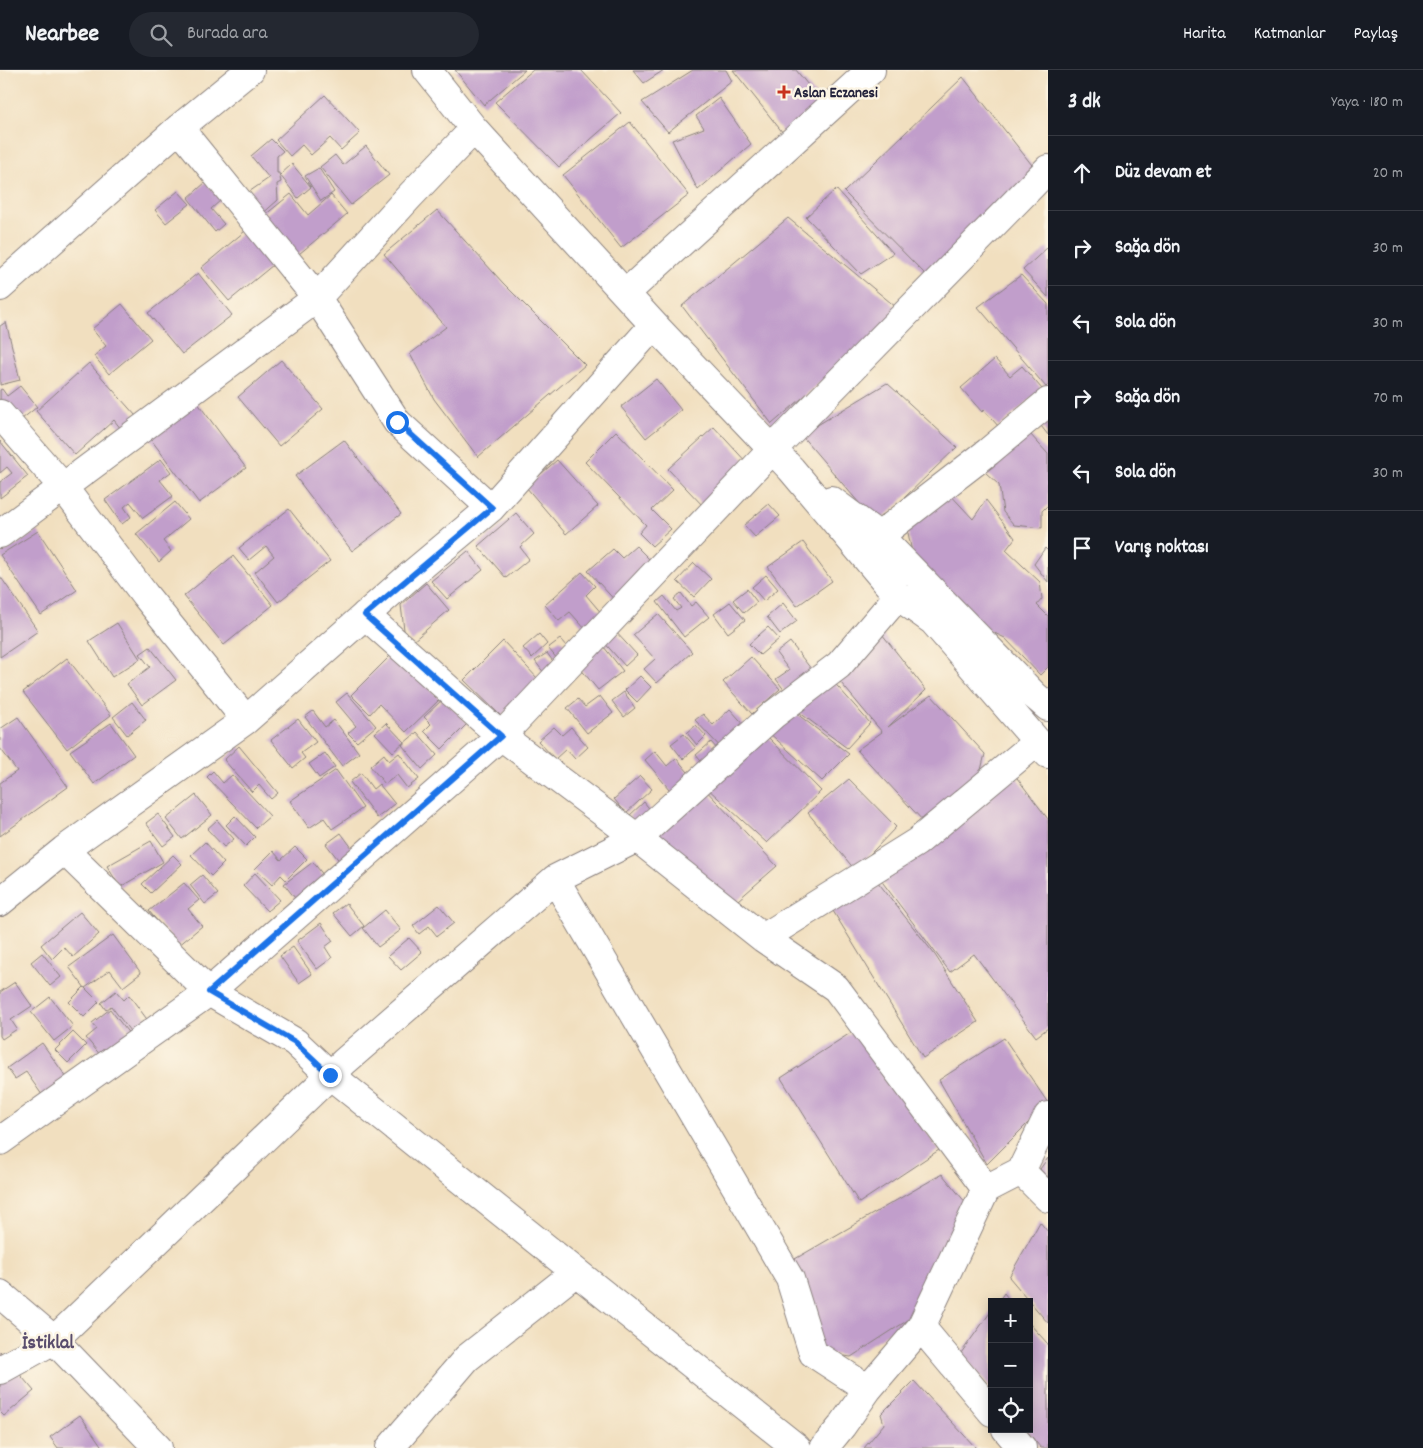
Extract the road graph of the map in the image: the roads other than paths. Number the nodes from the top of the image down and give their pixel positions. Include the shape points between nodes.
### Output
1 (250, 70) edge
2 (427, 70) edge
3 (870, 70) edge
4 (179, 128) junction
5 (474, 129) junction
6 (1048, 170) edge
7 (0, 287) edge
8 (626, 292) junction
9 (317, 298) junction
10 (654, 325) junction
11 (1048, 402) edge
12 (0, 414) edge
13 (772, 450) junction
14 (790, 470) junction
15 (63, 487) junction
16 (492, 508) junction
17 (0, 534) edge
18 (879, 536) junction
19 (898, 596) junction
20 (365, 615) junction
21 (1044, 695) edge
22 (246, 720) junction
23 (501, 736) junction
24 (1042, 748) edge
25 (637, 838) junction
26 (64, 850) junction
27 (555, 879) junction
28 (0, 902) edge
29 (763, 938) junction
30 (209, 992) junction
31 (330, 1075) junction
32 (1048, 1116) edge
33 (0, 1141) edge
34 (1021, 1171) junction
35 (986, 1189) junction
36 (1048, 1198) edge
37 (576, 1272) junction
38 (0, 1294) edge
39 (921, 1327) junction
40 (54, 1340) junction
41 (0, 1370) edge
42 (868, 1389) junction
43 (988, 1407) edge
44 (1009, 1433) edge
45 (158, 1448) edge
46 (390, 1448) edge
47 (797, 1448) edge
48 (824, 1448) edge
49 (1022, 1448) edge

1 - 4 street
2 - 5 street
3 - 8 street
4 - 7 street
4 - 9 street
5 - 8 street
5 - 9 street
6 - 13 street
8 - 10 street
9 - 15 street
9 - 16 street via 397,422
10 - 13 street
10 - 16 street
11 - 18 street
12 - 15 street
13 - 14 street
13 - 23 street
14 - 18 street
14 - 19 street
15 - 17 street
15 - 22 street
16 - 20 street
18 - 21 street
19 - 24 street via 933,621
19 - 25 street via 839,665 773,715
20 - 22 street
20 - 23 street
22 - 26 street
23 - 25 street
23 - 30 street
24 - 29 street via 917,842
25 - 27 street
25 - 29 street
26 - 28 street
26 - 30 street
27 - 31 street
27 - 42 street via 790,1279 813,1354
29 - 35 street via 836,988
30 - 31 street via 295,1042
30 - 33 street
31 - 37 street
31 - 40 street
32 - 34 street
34 - 35 street
34 - 36 street
35 - 39 street
37 - 46 street via 467,1358
37 - 47 street
38 - 40 street
39 - 42 street
39 - 43 street
40 - 41 street
40 - 45 street
42 - 48 street
44 - 49 street

